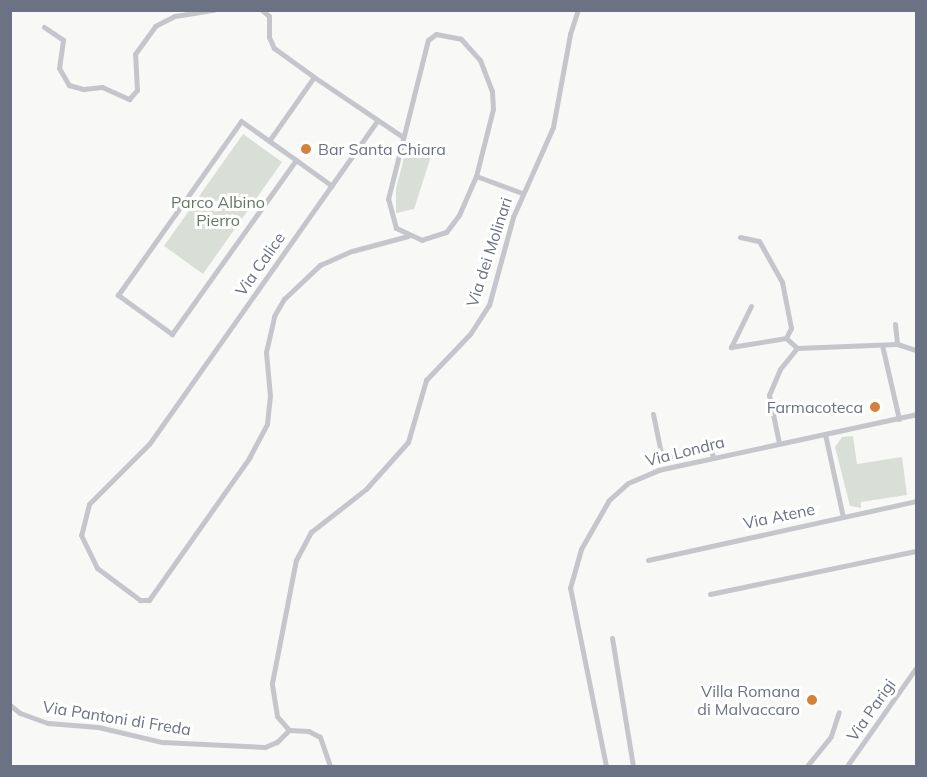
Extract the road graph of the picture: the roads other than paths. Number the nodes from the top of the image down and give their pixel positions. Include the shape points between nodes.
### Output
1 (214, 10) edge
2 (262, 10) edge
3 (578, 10) edge
4 (44, 27) dead end
5 (314, 77) junction
6 (377, 121) junction
7 (403, 137) junction
8 (269, 141) junction
9 (296, 160) junction
10 (476, 176) junction
11 (332, 186) junction
12 (522, 193) junction
13 (408, 236) junction
14 (740, 237) dead end
15 (751, 306) dead end
16 (895, 324) dead end
17 (786, 338) junction
18 (897, 344) junction
19 (882, 345) junction
20 (797, 348) junction
21 (916, 350) edge
22 (653, 414) dead end
23 (916, 416) edge
24 (898, 419) junction
25 (825, 434) junction
26 (779, 444) junction
27 (713, 457) junction
28 (916, 501) edge
29 (843, 517) junction
30 (916, 551) edge
31 (648, 561) dead end
32 (710, 594) dead end
33 (612, 638) dead end
34 (916, 668) edge
35 (10, 705) edge
36 (840, 712) dead end
37 (289, 730) junction
38 (330, 766) edge
39 (606, 766) edge
40 (633, 766) edge
41 (807, 766) edge
42 (847, 766) edge

1 - 4 street via 175,16 155,26 135,54 137,90 129,99 102,87 83,89 69,84 59,69 63,40
2 - 5 street via 268,16 274,48
3 - 12 street, Via dei Molinari via 570,34 556,117
5 - 6 street
5 - 8 street
6 - 7 street
6 - 11 street, Via Calice
7 - 10 street via 428,40 436,34 460,39 480,60 492,91 490,128
7 - 13 street via 388,207 396,228
8 - 9 street
8 - 9 street via 241,121 118,295 172,334
9 - 11 street
10 - 12 street
10 - 13 street via 459,215 446,232 430,239
11 - 13 street, Via Calice via 139,455 96,494 82,526 84,547 92,563 144,601 154,593 249,458 267,424 270,396 266,352 274,316 284,299 320,265 352,251
12 - 37 street, Via dei Molinari via 489,305 470,334 426,380 408,442 366,489 317,526 303,543 282,618 272,683 277,716
14 - 17 street via 759,241 782,282 791,328
15 - 17 street via 731,347
16 - 18 street
17 - 20 street
18 - 19 street
18 - 21 street
19 - 20 street
19 - 24 street
20 - 26 street via 780,369 769,395
22 - 27 street via 662,458 711,450
23 - 24 street, Via Londra
24 - 25 street, Via Londra
25 - 26 street, Via Londra
25 - 29 street
26 - 27 street, Via Londra
27 - 39 street, Via Londra via 658,470 619,490 590,530 572,570 572,598
28 - 29 street, Via Atene
29 - 31 street, Via Atene
30 - 32 street
33 - 40 street
34 - 42 street, Via Parigi
35 - 37 street, Via Pantoni di Freda via 48,723 98,727 162,742 265,747
36 - 41 street via 831,736
37 - 38 street via 308,731 320,737

